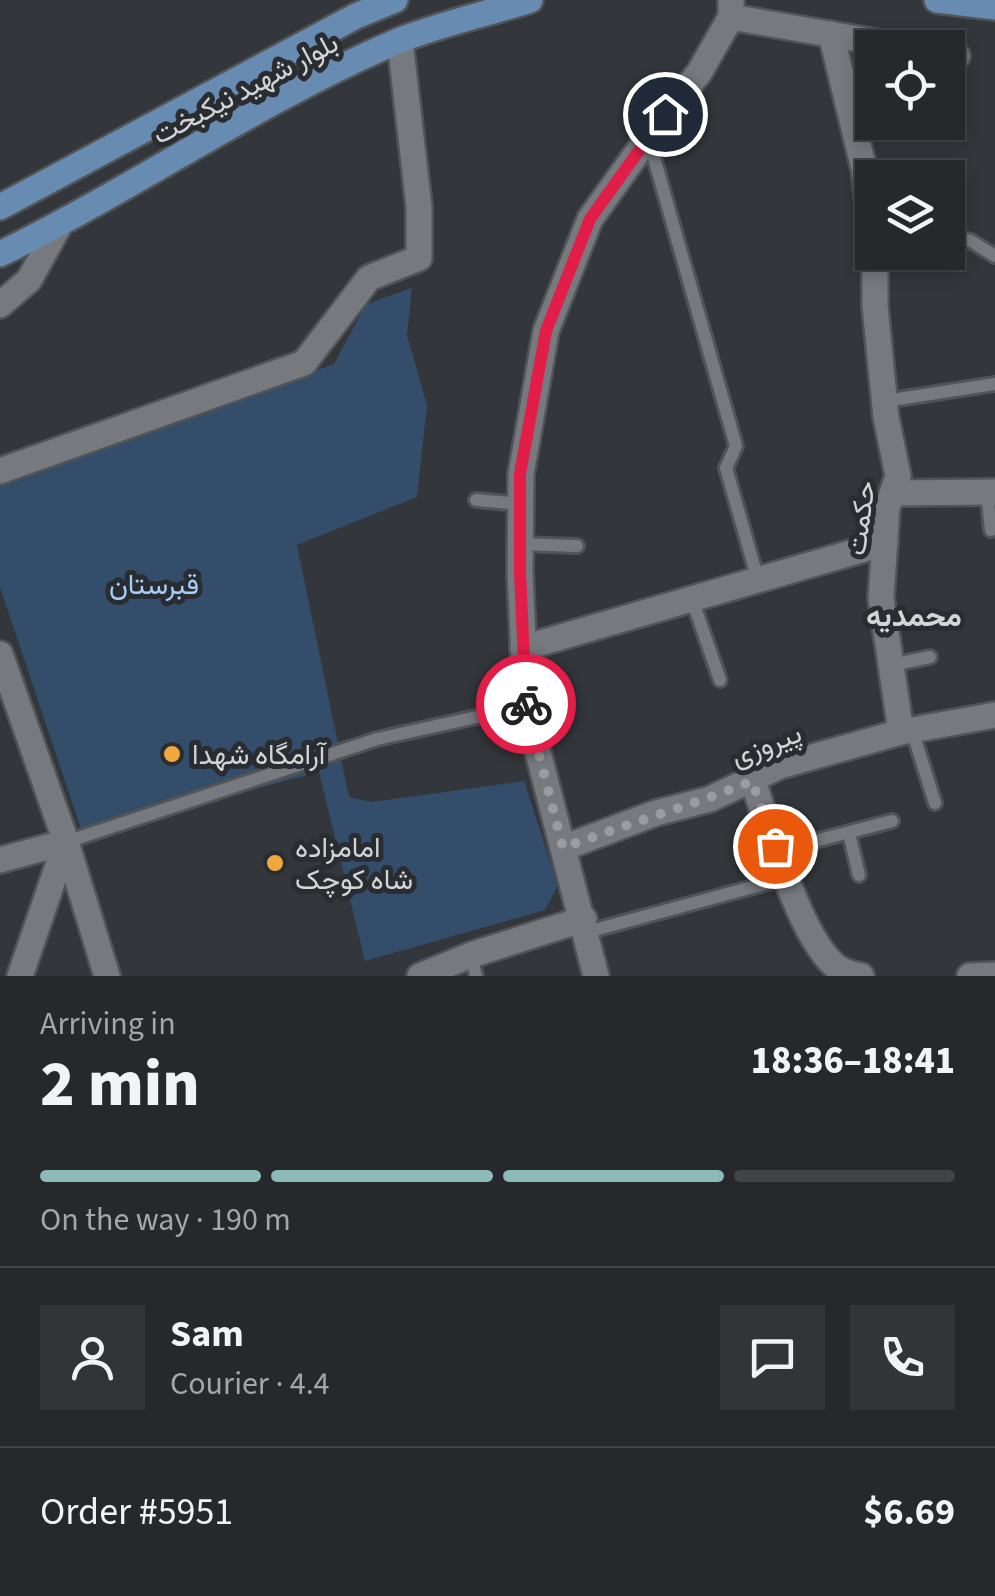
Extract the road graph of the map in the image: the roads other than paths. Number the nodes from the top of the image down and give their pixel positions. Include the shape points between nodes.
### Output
1 (396, 0) edge
2 (530, 0) edge
3 (937, 0) edge
4 (995, 7) edge
5 (354, 8) edge
6 (731, 9) edge
7 (830, 34) junction
8 (855, 38) edge
9 (400, 41) junction
10 (648, 138) junction
11 (862, 160) edge
12 (2, 201) edge
13 (60, 224) junction
14 (965, 239) edge
15 (0, 254) edge
16 (995, 256) edge
17 (877, 270) edge
18 (0, 305) edge
19 (995, 384) edge
20 (885, 401) junction
21 (0, 471) edge
22 (991, 492) edge
23 (892, 493) junction
24 (476, 500) dead end
25 (520, 504) junction
26 (991, 530) dead end
27 (885, 542) junction
28 (520, 544) junction
29 (577, 546) dead end
30 (758, 580) junction
31 (692, 599) junction
32 (523, 648) junction
33 (0, 654) edge
34 (930, 657) dead end
35 (891, 664) junction
36 (720, 680) dead end
37 (526, 706) junction
38 (995, 715) edge
39 (906, 731) junction
40 (752, 781) junction
41 (935, 803) dead end
42 (892, 822) dead end
43 (849, 833) junction
44 (66, 842) junction
45 (563, 848) junction
46 (0, 860) edge
47 (859, 875) dead end
48 (786, 878) junction
49 (585, 926) junction
50 (474, 966) edge
51 (836, 971) edge
52 (995, 974) edge
53 (20, 976) edge
54 (106, 976) edge
55 (420, 976) edge
56 (596, 976) edge
57 (861, 976) edge
58 (970, 976) edge

1 - 5 main road, بلوار شهید نیکبخت
2 - 9 main road, بلوار شهید نیکبخت
3 - 4 main road
5 - 12 main road, بلوار شهید نیکبخت
6 - 7 street
6 - 10 street via 699,73
7 - 8 street
7 - 11 street, حکمت
9 - 13 main road, بلوار شهید نیکبخت via 259,110
9 - 21 street via 419,258 369,278 304,363
10 - 25 street via 590,219 546,331
10 - 30 lane via 736,446 726,468
13 - 15 main road, بلوار شهید نیکبخت
13 - 18 street via 29,280
14 - 16 lane
17 - 20 street, حکمت
19 - 20 lane
20 - 23 street, حکمت via 898,476
22 - 23 street
22 - 26 lane
23 - 27 street, حکمت
24 - 25 lane
25 - 28 street
27 - 30 street
27 - 35 street, حکمت via 880,598
28 - 29 lane
28 - 32 street
30 - 31 street
31 - 32 street
31 - 36 lane
32 - 37 street
33 - 44 street
34 - 35 lane
35 - 39 street, حکمت
37 - 44 lane via 376,739
37 - 45 street
38 - 39 street, پیروزی
39 - 40 street, پیروزی via 780,766
39 - 41 lane
40 - 45 street, پیروزی
40 - 48 street
42 - 43 lane
43 - 47 lane
43 - 48 lane via 814,841
44 - 46 street
44 - 53 street
44 - 54 street
45 - 49 street
48 - 49 lane
48 - 51 street
49 - 50 street
49 - 56 street
50 - 55 street
51 - 57 street
52 - 58 street

